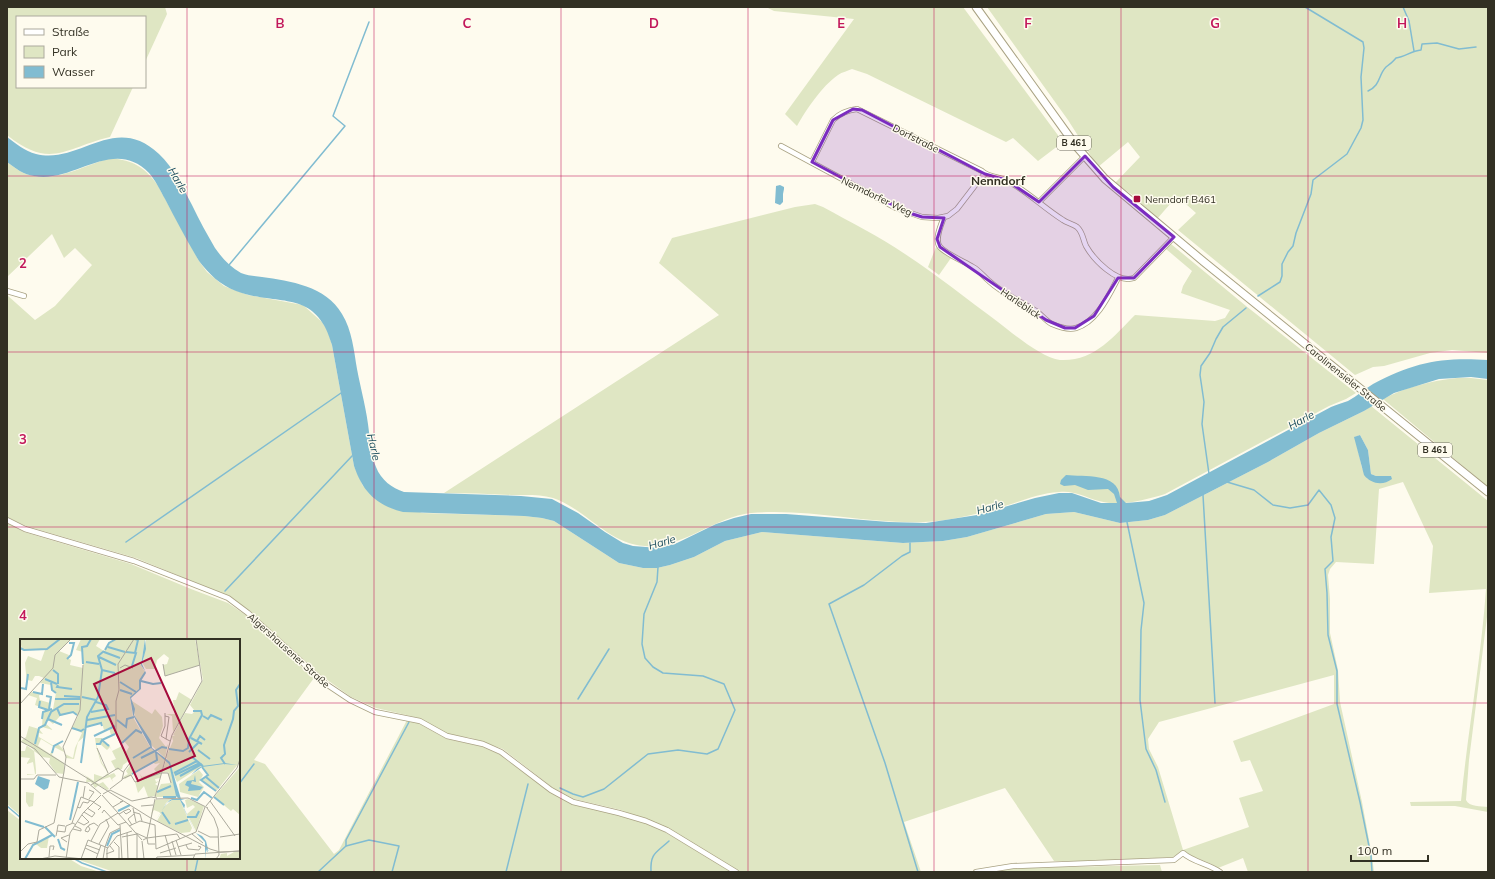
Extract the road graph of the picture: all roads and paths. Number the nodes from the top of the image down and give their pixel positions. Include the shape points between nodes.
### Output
1 (976, 7) edge
2 (781, 146) dead end
3 (1085, 156) junction
4 (812, 162) junction
5 (985, 174) junction
6 (1039, 202) junction
7 (944, 217) junction
8 (1174, 237) junction
9 (1118, 278) junction
10 (7, 291) edge
11 (24, 296) dead end
12 (1488, 492) edge
13 (7, 520) edge
14 (736, 872) edge
15 (976, 872) edge
16 (1220, 872) edge

1 - 3 main road, B 461
2 - 4 street, Nenndorfer Weg
3 - 6 street
3 - 8 main road, B 461 via 1113,187
4 - 5 street, Dorfstraße via 836,116 857,109
4 - 7 street, Nenndorfer Weg via 906,212 922,217
5 - 6 street, Dorfstraße via 1006,180
5 - 7 street via 957,209
6 - 9 street, Dorfstraße via 1063,221 1077,228 1090,252
7 - 9 street, Harleblick via 937,239 940,247 973,267 988,281 1054,325 1075,328 1084,324 1103,304
8 - 9 street via 1134,278
8 - 12 main road, Carolinensieler Straße / B 461
10 - 11 street
13 - 14 street, Algershausener Straße via 25,529 134,561 228,598 326,684 350,700 375,712 420,721 447,736 483,744 501,752 551,790 572,802 619,812 660,827
15 - 16 street via 1013,866 1174,860 1183,853 1188,858

